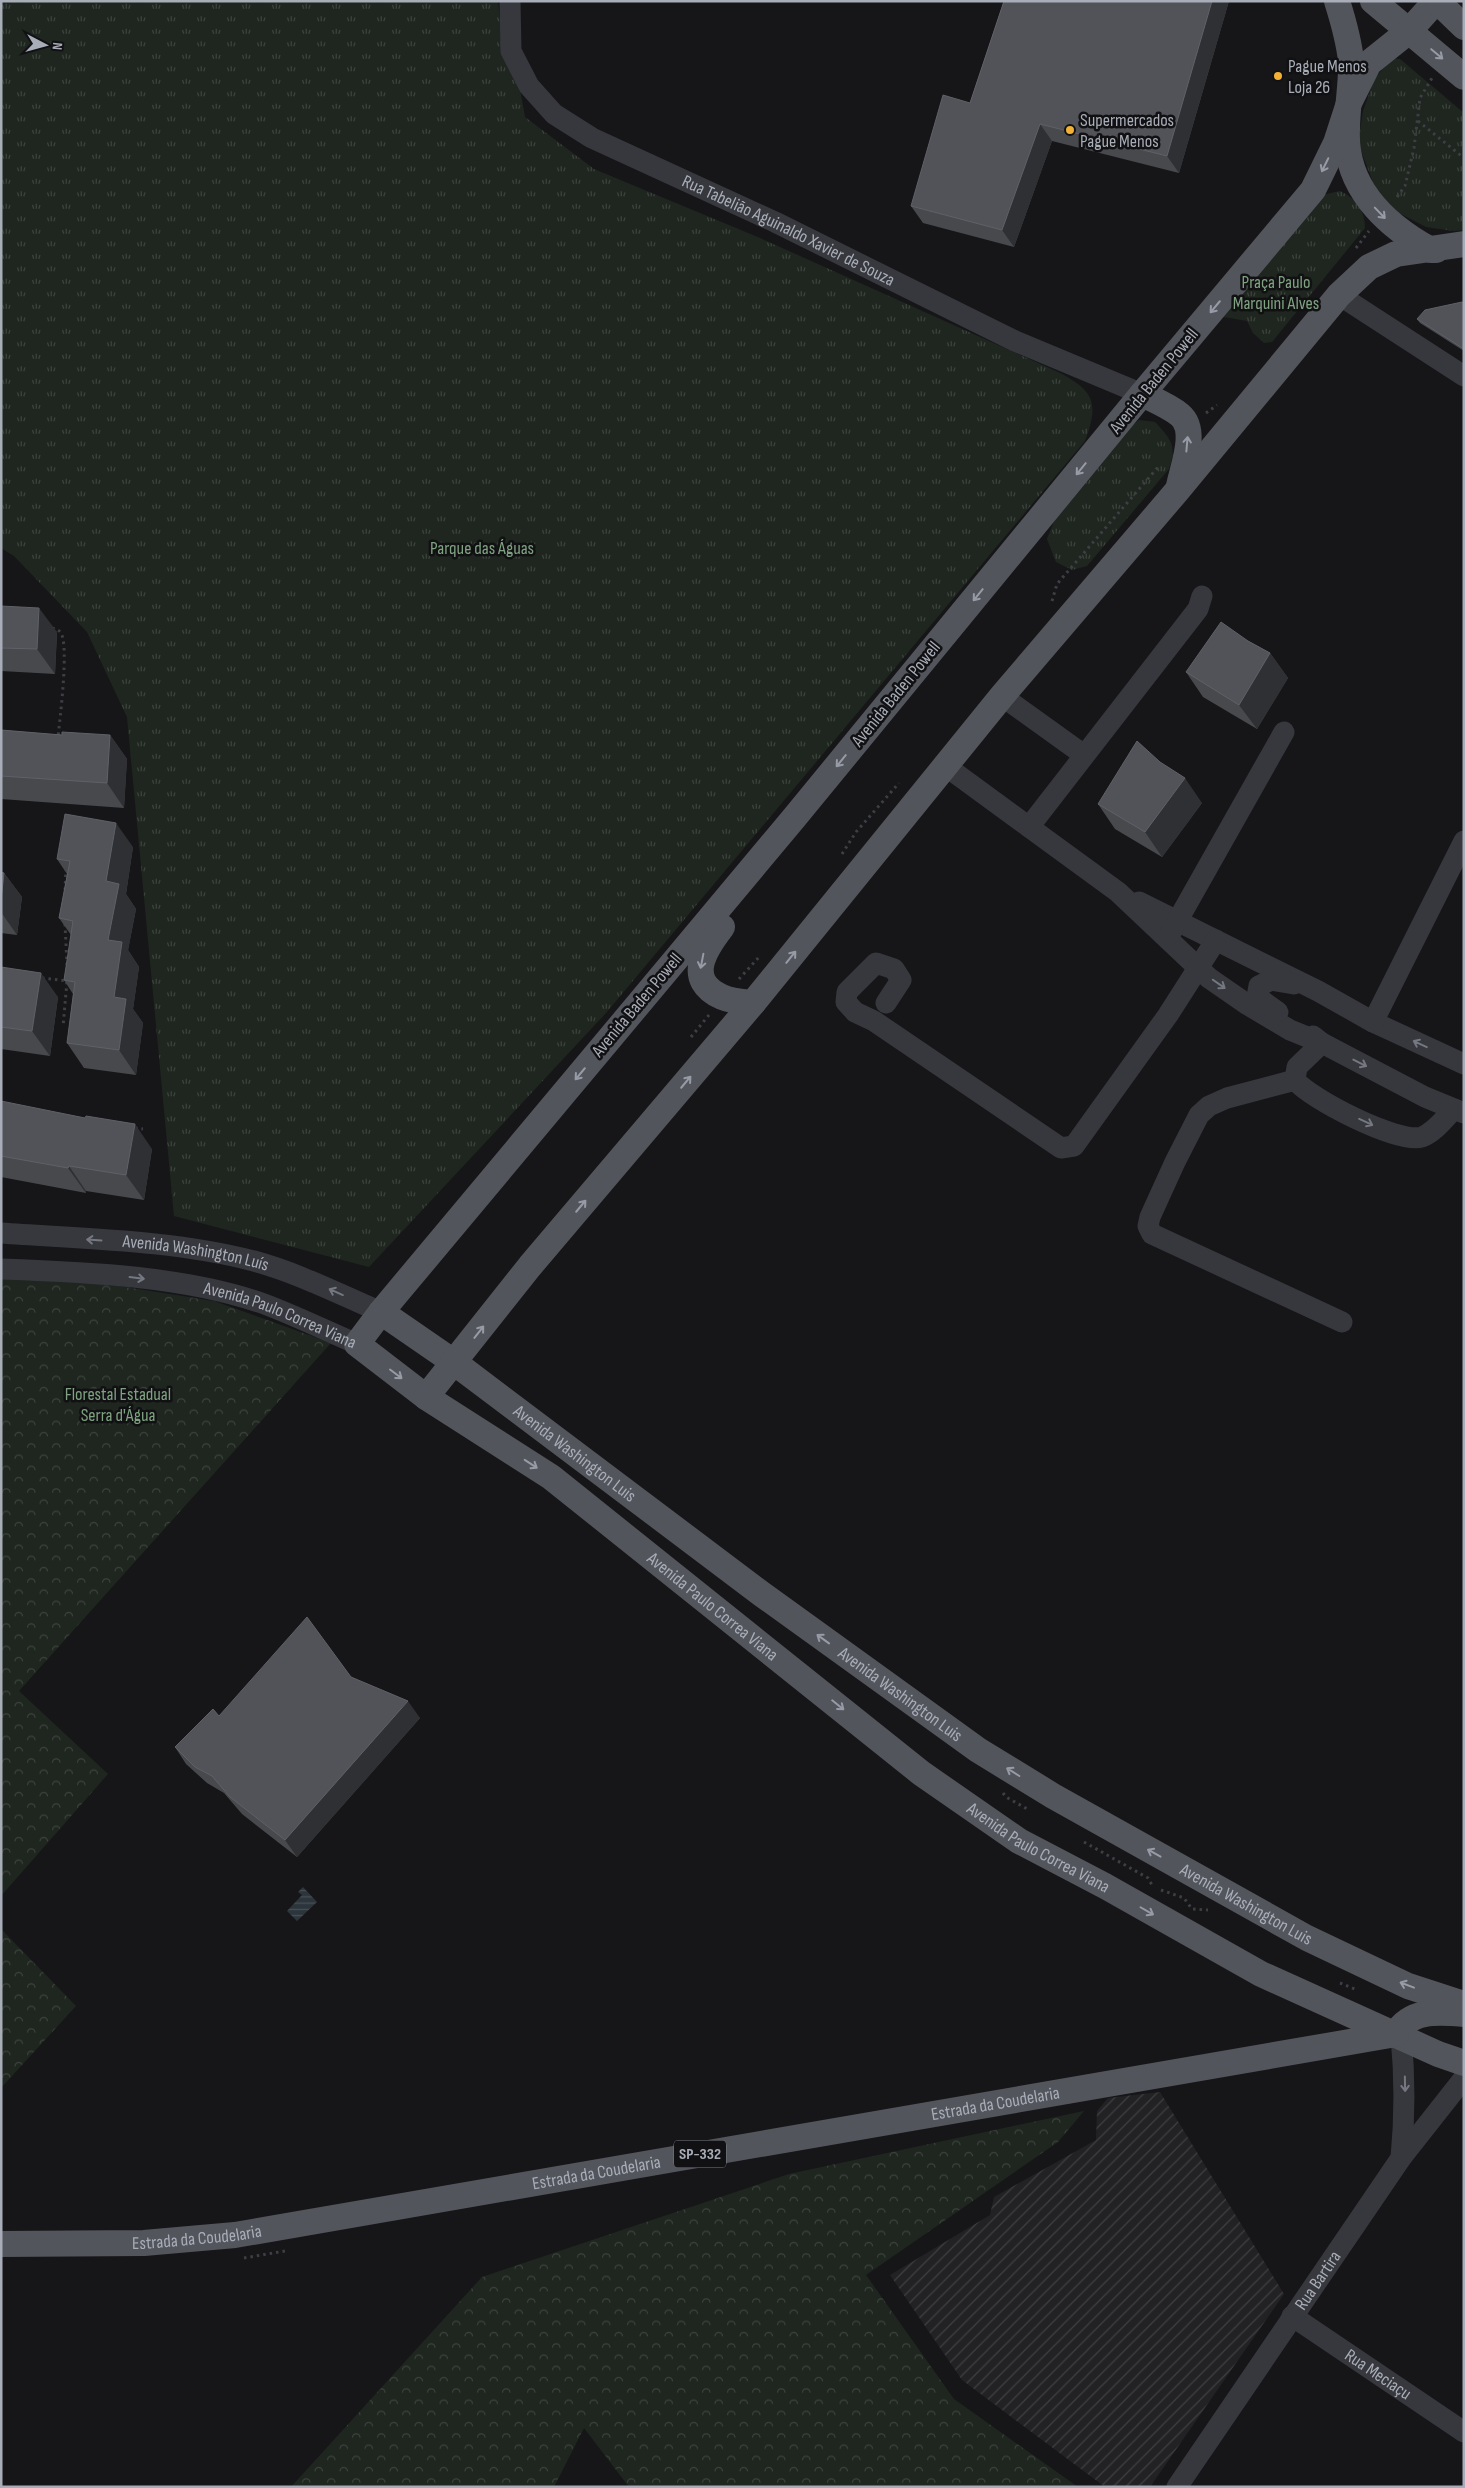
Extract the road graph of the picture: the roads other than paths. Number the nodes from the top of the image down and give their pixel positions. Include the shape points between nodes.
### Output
1 (510, 1) edge
2 (1337, 1) edge
3 (1373, 1) edge
4 (1437, 1) edge
5 (1464, 27) edge
6 (1409, 31) junction
7 (1464, 77) edge
8 (1349, 103) junction
9 (1464, 244) edge
10 (1431, 250) junction
11 (1464, 250) edge
12 (1339, 295) junction
13 (1464, 376) edge
14 (1142, 394) junction
15 (1177, 491) junction
16 (1202, 596) dead end
17 (1002, 696) junction
18 (1284, 732) dead end
19 (1084, 755) junction
20 (947, 767) junction
21 (794, 818) junction
22 (1028, 827) junction
23 (1464, 841) edge
24 (1173, 930) junction
25 (1216, 940) junction
26 (1198, 967) junction
27 (1318, 991) junction
28 (886, 1003) dead end
29 (752, 1004) junction
30 (1373, 1022) junction
31 (1322, 1043) junction
32 (1464, 1064) edge
33 (1295, 1080) junction
34 (1459, 1111) edge
35 (1, 1233) edge
36 (1, 1269) edge
37 (381, 1312) junction
38 (1342, 1322) dead end
39 (358, 1344) junction
40 (454, 1363) junction
41 (426, 1397) junction
42 (1334, 1993) junction
43 (1464, 2004) edge
44 (1464, 2014) edge
45 (1399, 2035) junction
46 (1302, 2050) junction
47 (1464, 2063) edge
48 (1464, 2078) edge
49 (1401, 2158) junction
50 (1, 2244) edge
51 (1292, 2316) junction
52 (1464, 2432) edge
53 (1177, 2487) edge

1 - 14 street, Rua Tabelião Aguinaldo Xavier de Souza via 511,51 529,86 554,114 592,138 775,222 1015,341
2 - 8 main road via 1351,61
3 - 6 main road
4 - 5 main road
4 - 6 main road, Avenida Baden Powell
6 -> 7 main road
6 - 8 main road, Avenida Baden Powell via 1369,63
8 -> 10 main road via 1346,131 1349,156 1365,197 1405,236
8 -> 14 main road, Avenida Baden Powell via 1336,143 1313,190
9 - 10 main road
10 - 11 main road
10 - 12 main road via 1396,254 1369,267
12 - 13 street
12 - 15 main road
15 -> 14 main road via 1186,454 1188,426 1180,415
14 -> 21 main road, Avenida Baden Powell
15 - 17 main road
16 - 19 street via 1198,610
17 - 19 street
17 - 20 main road
18 - 24 street
19 - 22 street
20 - 22 street
29 -> 20 main road
21 -> 29 main road via 765,871 705,949 700,962 706,985 723,998
21 -> 37 main road, Avenida Baden Powell
22 - 24 street
23 - 30 street
24 - 25 street
24 - 26 street
25 - 26 street
25 - 27 street
26 - 28 street via 1168,1015 1074,1146 1061,1148 874,1021 855,1012 846,1002 847,992 876,963 894,969 901,980
26 -> 31 street via 1248,1005 1290,1030
27 - 30 street
27 - 31 street via 1280,980 1264,982 1256,992 1261,1002
40 -> 29 main road via 530,1266
32 -> 30 street
31 - 33 street via 1297,1066
31 -> 34 street via 1425,1097
33 -> 34 street via 1302,1089 1321,1101 1402,1137 1421,1137
33 - 38 street via 1209,1106 1199,1116 1174,1162 1148,1226 1152,1234
37 -> 35 street, Avenida Washington Luís via 304,1278 254,1261 142,1244
36 -> 39 street, Avenida Paulo Correa Viana via 81,1272 171,1282 266,1305
37 - 39 main road, Avenida Baden Powell
37 - 40 main road, Avenida Washington Luis
39 -> 41 main road, Avenida Paulo Correa Viana
40 - 41 main road
43 -> 40 main road, Avenida Washington Luis via 1408,1986 1307,1938 1053,1796 978,1750 763,1595
41 -> 42 main road, Avenida Paulo Correa Viana via 551,1477 921,1772 1020,1841 1261,1974
42 - 45 main road, Avenida Paulo Correa Viana
42 - 46 main road via 1330,2030
44 - 45 main road via 1438,2012 1419,2016 1401,2025
45 - 46 main road, Estrada da Coudelaria / SP-332
45 - 47 main road
45 -> 49 street via 1405,2079
46 - 50 main road, Estrada da Coudelaria / SP-332 via 235,2235 144,2243
48 - 49 street, Rua Bartira
49 - 51 street, Rua Bartira
51 - 52 street, Rua Meciaçu
51 - 53 street, Rua Bartira

